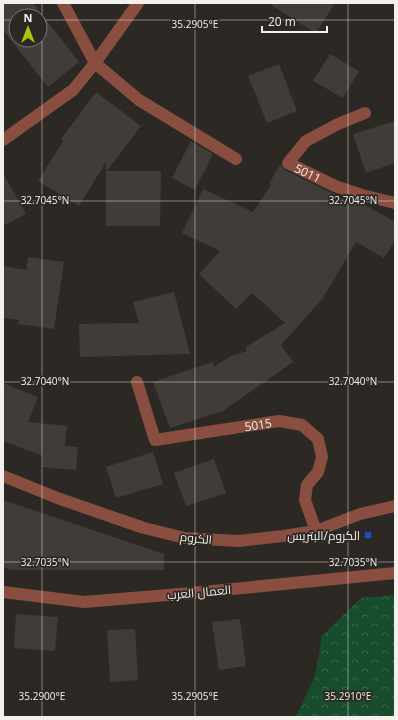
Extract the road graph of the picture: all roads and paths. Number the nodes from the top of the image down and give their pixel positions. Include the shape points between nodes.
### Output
1 (63, 3) edge
2 (138, 3) edge
3 (95, 63) junction
4 (365, 113) dead end
5 (3, 140) edge
6 (236, 159) dead end
7 (395, 203) edge
8 (137, 382) dead end
9 (3, 476) edge
10 (395, 506) edge
11 (316, 531) junction
12 (395, 573) edge
13 (3, 592) edge

1 - 3 street
2 - 3 street
3 - 5 street via 73,90
3 - 6 street via 139,100
4 - 7 street, 5011 via 306,141 288,163 335,186
8 - 11 street, 5015 via 156,440 279,421 302,425 318,439 322,456 318,472 307,485 305,500
9 - 11 street, الكروم via 144,528 185,538 239,541
10 - 11 street, الكروم via 360,514
12 - 13 street, العمال العرب via 84,602

